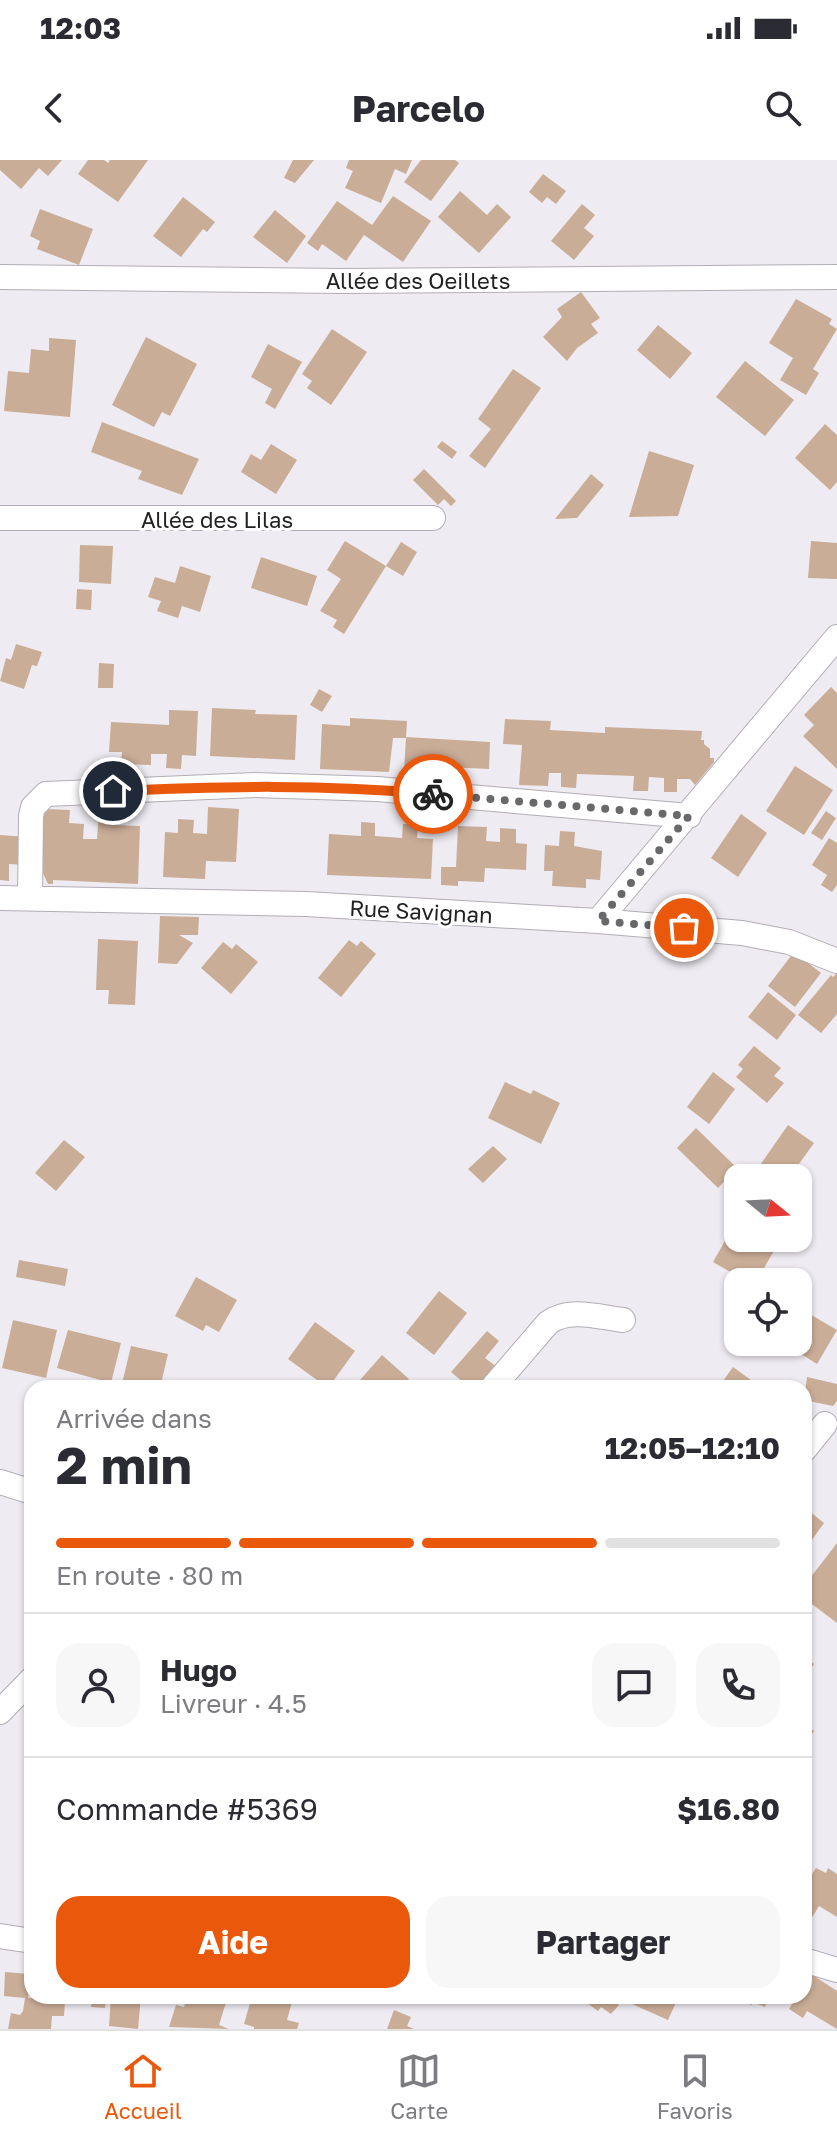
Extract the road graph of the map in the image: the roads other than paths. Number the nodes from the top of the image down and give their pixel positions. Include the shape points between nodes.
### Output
1 (0, 277) edge
2 (837, 277) edge
3 (0, 518) edge
4 (433, 518) dead end
5 (837, 637) edge
6 (689, 816) junction
7 (0, 898) edge
8 (30, 898) junction
9 (598, 921) junction
10 (837, 961) edge
11 (623, 1320) dead end
12 (499, 1380) edge
13 (825, 1424) dead end
14 (812, 1440) edge
15 (0, 1482) edge
16 (24, 1490) edge
17 (24, 1687) edge
18 (0, 1712) edge
19 (0, 1936) edge
20 (24, 1940) edge
21 (812, 1962) edge
22 (837, 1970) edge

1 - 2 street, Allée des Oeillets
3 - 4 street, Allée des Lilas
5 - 6 street
6 - 8 street via 362,788 255,785 46,794 31,816
6 - 9 street
7 - 8 street, Rue Savignan
8 - 9 street, Rue Savignan via 306,904
9 - 10 street, Rue Savignan via 742,933 789,942
11 - 12 street via 558,1315
13 - 14 street
15 - 16 street
17 - 18 street
19 - 20 street
21 - 22 street

